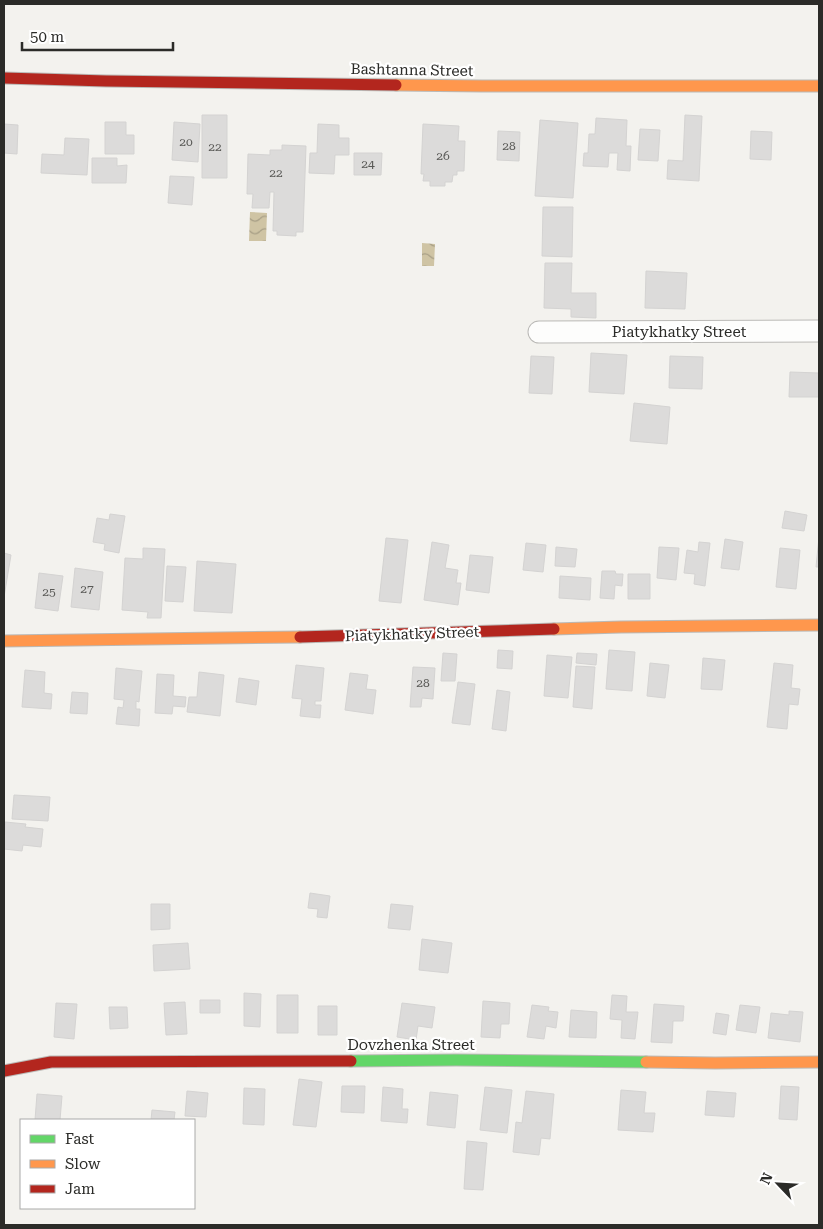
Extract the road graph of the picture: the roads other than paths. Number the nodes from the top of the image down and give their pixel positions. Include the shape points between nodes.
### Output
1 (4, 78) edge
2 (819, 86) edge
3 (819, 331) edge
4 (539, 332) dead end
5 (819, 625) edge
6 (4, 641) edge
7 (819, 1062) edge
8 (4, 1071) edge

1 - 2 street, Bashtanna Street via 482,86
3 - 4 street, Piatykhatky Street
5 - 6 street, Piatykhatky Street via 621,627 342,637
7 - 8 street, Dovzhenka Street via 51,1062

